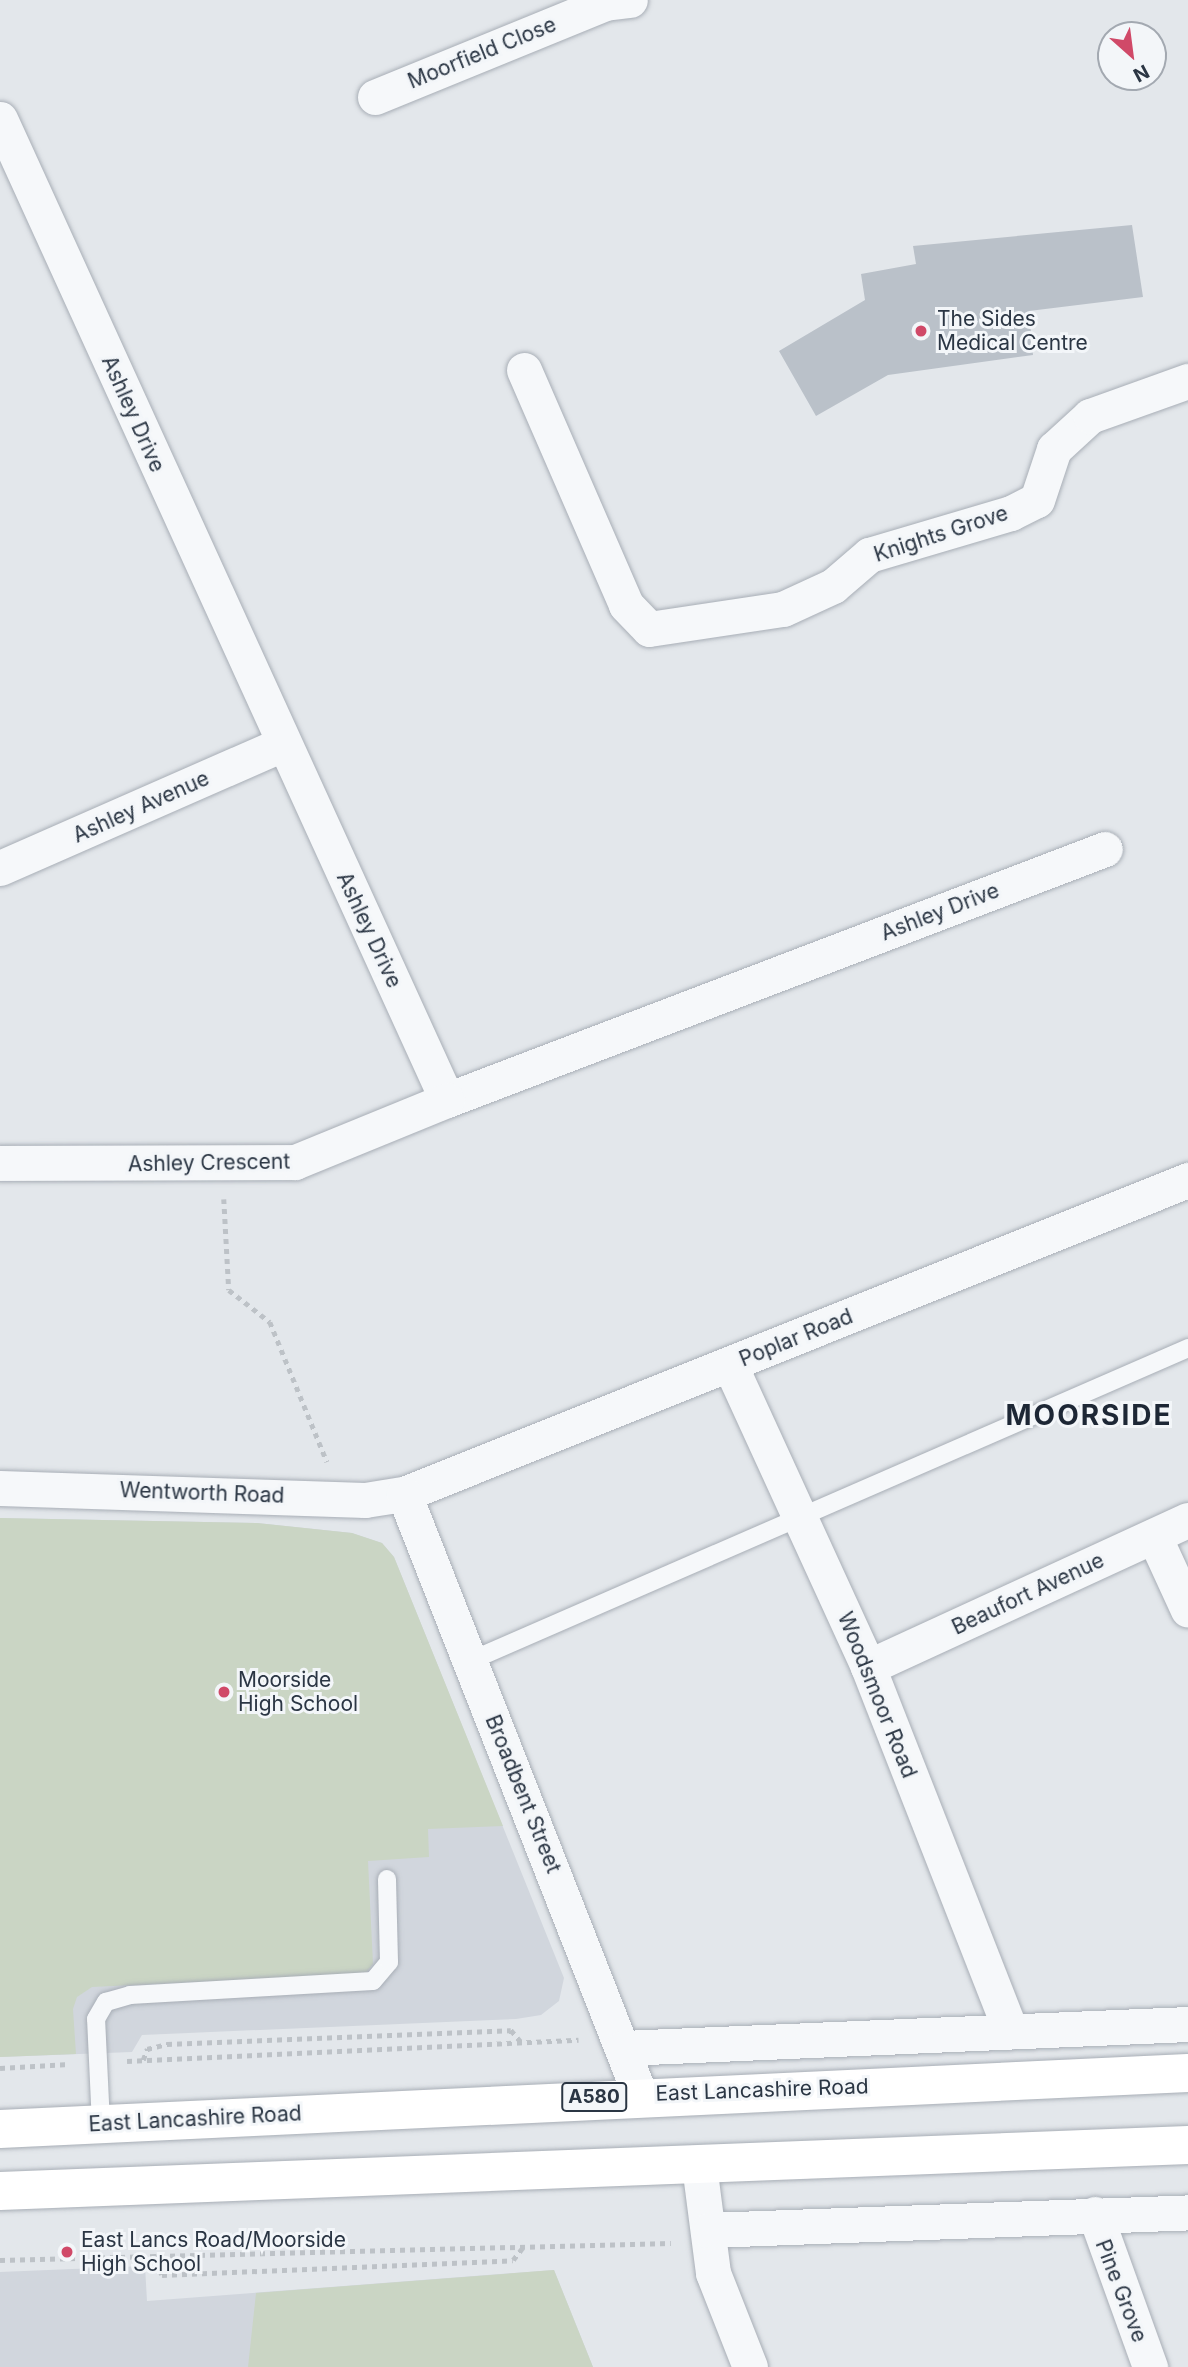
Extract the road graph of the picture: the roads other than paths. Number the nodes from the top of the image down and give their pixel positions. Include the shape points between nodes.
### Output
1 (630, 0) edge
2 (375, 97) dead end
3 (0, 119) edge
4 (524, 370) dead end
5 (1188, 381) edge
6 (282, 744) junction
7 (1105, 849) dead end
8 (0, 869) edge
9 (447, 1100) junction
10 (0, 1163) edge
11 (1188, 1180) edge
12 (1188, 1348) edge
13 (730, 1365) junction
14 (0, 1488) edge
15 (404, 1494) junction
16 (800, 1517) junction
17 (1188, 1520) edge
18 (1154, 1536) junction
19 (1188, 1610) edge
20 (470, 1661) junction
21 (868, 1667) junction
22 (387, 1879) dead end
23 (1188, 2024) edge
24 (1011, 2031) junction
25 (623, 2048) junction
26 (1188, 2073) edge
27 (639, 2095) junction
28 (101, 2124) junction
29 (0, 2129) edge
30 (1188, 2145) edge
31 (699, 2165) junction
32 (0, 2191) edge
33 (1188, 2212) edge
34 (1095, 2214) junction
35 (709, 2237) junction
36 (750, 2367) edge
37 (1150, 2367) edge

1 - 2 street, Moorfield Close via 605,3
3 - 6 street, Ashley Drive
4 - 5 street, Knights Grove via 626,605 649,629 783,609 833,586 869,555 1011,513 1037,500 1054,449 1090,416
6 - 8 street, Ashley Avenue
6 - 9 street, Ashley Drive
7 - 9 street, Ashley Drive
9 - 10 street, Ashley Crescent via 319,1156 224,1164
11 - 13 street, Poplar Road
12 - 16 lane
13 - 15 street, Poplar Road
13 - 16 street, Woodsmoor Road
14 - 15 street, Wentworth Road via 84,1502
15 - 20 street, Broadbent Street
16 - 20 lane
16 - 21 street, Woodsmoor Road
17 - 18 street, Beaufort Avenue
18 - 19 street
18 - 21 street, Beaufort Avenue
20 - 25 street, Broadbent Street
21 - 24 street, Woodsmoor Road
22 - 28 lane via 389,1962 373,1982 116,1997 99,2010
23 - 24 street
24 - 25 street
25 - 27 street, Broadbent Street
26 - 27 highway, East Lancashire Road / A580
27 - 28 highway, East Lancashire Road / A580
28 - 29 highway, East Lancashire Road / A580
30 - 31 highway
31 - 32 highway
31 - 35 street
33 - 34 street
34 - 35 street
34 - 37 street, Pine Grove
35 - 36 street via 713,2273

